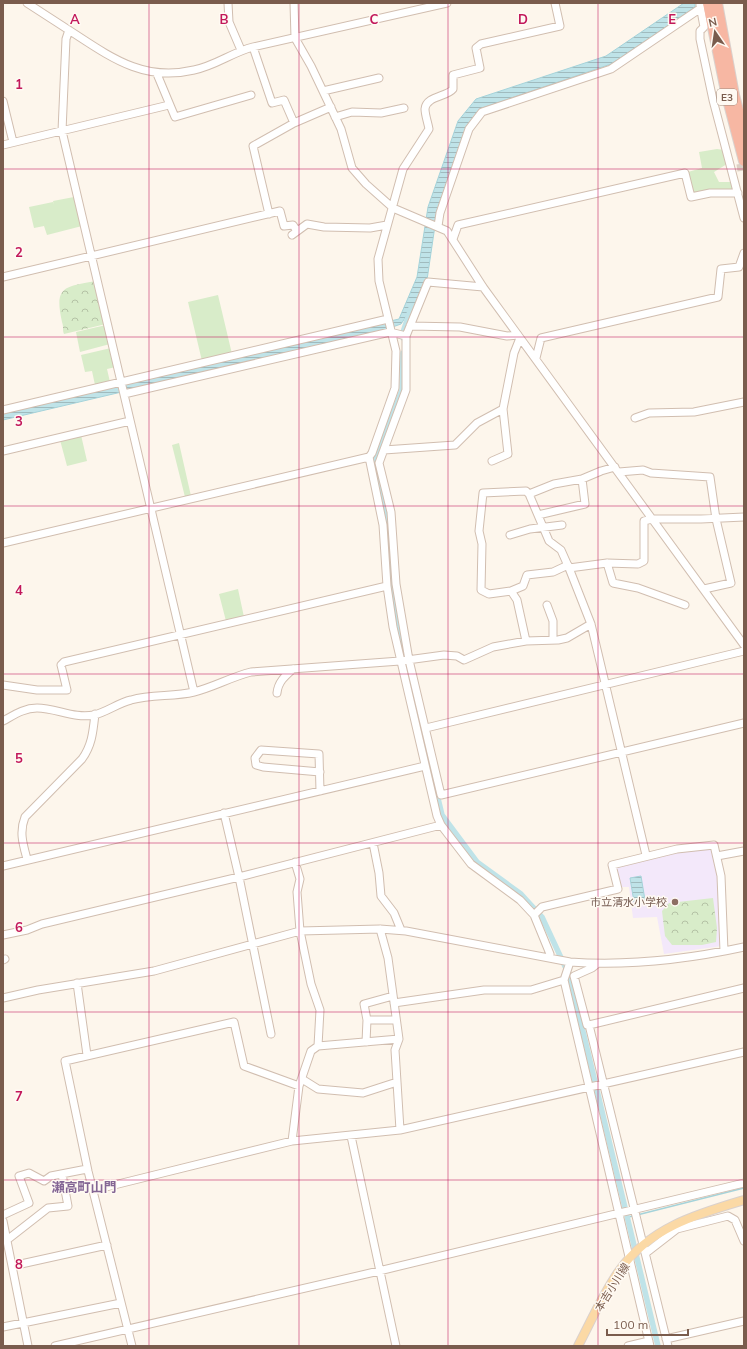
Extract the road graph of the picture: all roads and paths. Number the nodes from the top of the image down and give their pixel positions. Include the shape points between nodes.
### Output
1 (27, 3) edge
2 (228, 3) edge
3 (294, 3) edge
4 (447, 3) edge
5 (555, 3) edge
6 (716, 3) edge
7 (428, 5) edge
8 (703, 5) edge
9 (69, 30) junction
10 (717, 33) junction
11 (295, 38) junction
12 (253, 47) junction
13 (241, 50) junction
14 (157, 74) junction
15 (379, 78) dead end
16 (323, 90) junction
17 (251, 95) dead end
18 (3, 102) edge
19 (169, 105) junction
20 (331, 107) junction
21 (404, 108) dead end
22 (335, 117) junction
23 (294, 123) junction
24 (62, 131) junction
25 (744, 133) edge
26 (13, 142) junction
27 (3, 145) edge
28 (737, 166) edge
29 (738, 193) junction
30 (393, 208) junction
31 (269, 214) junction
32 (744, 218) edge
33 (387, 225) junction
34 (438, 226) junction
35 (453, 239) junction
36 (744, 253) edge
37 (92, 256) junction
38 (3, 277) edge
39 (483, 287) junction
40 (388, 319) junction
41 (410, 326) junction
42 (390, 332) junction
43 (406, 336) junction
44 (519, 336) junction
45 (536, 358) junction
46 (121, 382) junction
47 (124, 394) junction
48 (744, 402) edge
49 (503, 409) junction
50 (3, 410) edge
51 (635, 418) dead end
52 (130, 420) junction
53 (384, 450) junction
54 (3, 451) edge
55 (369, 457) junction
56 (492, 461) dead end
57 (617, 470) junction
58 (582, 479) junction
59 (529, 494) junction
60 (152, 508) junction
61 (538, 515) junction
62 (744, 517) edge
63 (652, 519) junction
64 (716, 519) junction
65 (562, 525) dead end
66 (544, 528) junction
67 (510, 535) dead end
68 (3, 543) edge
69 (607, 563) junction
70 (569, 566) junction
71 (387, 586) junction
72 (704, 589) junction
73 (511, 591) junction
74 (685, 604) dead end
75 (547, 605) dead end
76 (591, 624) junction
77 (181, 634) junction
78 (552, 640) junction
79 (526, 641) junction
80 (744, 645) edge
81 (744, 652) edge
82 (409, 660) junction
83 (400, 661) junction
84 (293, 669) junction
85 (3, 685) edge
86 (606, 685) junction
87 (194, 692) junction
88 (278, 693) dead end
89 (95, 714) junction
90 (3, 721) edge
91 (744, 723) edge
92 (426, 728) junction
93 (621, 752) junction
94 (425, 766) junction
95 (320, 772) junction
96 (320, 791) junction
97 (224, 813) junction
98 (441, 825) junction
99 (373, 842) junction
100 (744, 851) edge
101 (646, 855) junction
102 (716, 856) junction
103 (27, 859) junction
104 (295, 862) junction
105 (3, 866) edge
106 (239, 877) junction
107 (537, 912) junction
108 (380, 929) junction
109 (401, 930) junction
110 (300, 931) junction
111 (3, 935) edge
112 (252, 943) junction
113 (744, 947) edge
114 (724, 951) junction
115 (550, 954) dead end
116 (570, 964) junction
117 (597, 964) junction
118 (565, 976) junction
119 (77, 983) junction
120 (744, 988) edge
121 (3, 998) edge
122 (394, 1000) junction
123 (366, 1020) junction
124 (396, 1020) junction
125 (589, 1025) junction
126 (271, 1034) dead end
127 (399, 1039) junction
128 (366, 1042) junction
129 (318, 1046) junction
130 (744, 1052) edge
131 (87, 1055) junction
132 (397, 1082) junction
133 (301, 1083) junction
134 (602, 1085) junction
135 (590, 1088) junction
136 (400, 1130) junction
137 (351, 1136) junction
138 (292, 1141) junction
139 (87, 1169) junction
140 (62, 1174) junction
141 (744, 1183) edge
142 (94, 1190) junction
143 (744, 1200) edge
144 (634, 1210) junction
145 (619, 1213) junction
146 (3, 1215) edge
147 (3, 1221) edge
148 (744, 1241) edge
149 (7, 1242) junction
150 (644, 1244) junction
151 (107, 1245) junction
152 (3, 1252) edge
153 (646, 1253) junction
154 (629, 1259) junction
155 (12, 1266) junction
156 (379, 1271) junction
157 (121, 1303) junction
158 (744, 1321) edge
159 (24, 1323) junction
160 (3, 1327) edge
161 (128, 1328) junction
162 (667, 1342) edge
163 (649, 1343) edge
164 (28, 1346) edge
165 (55, 1346) edge
166 (132, 1346) edge
167 (396, 1346) edge
168 (578, 1346) edge
169 (628, 1346) edge

1 - 9 street
2 - 13 street via 229,22
3 - 11 street
4 - 7 street
5 - 30 street via 560,26 481,44 476,48 480,68 453,75 454,89 427,104 425,108 429,129 403,169
6 - 10 highway, E3
7 - 11 street
8 - 10 highway, E3
8 - 28 street via 704,27 700,31 700,40 713,100
8 - 34 street via 611,69 482,112 469,129 440,213
9 - 14 street via 128,66
9 - 24 street via 66,39
10 - 25 highway, E3
10 - 28 highway, E3
11 - 12 street
11 - 16 street
12 - 13 street
12 - 23 street via 272,103 284,100
13 - 14 street via 225,60 196,70 178,74
14 - 19 street
15 - 16 street
16 - 20 street
17 - 19 street via 175,117
18 - 26 street
19 - 24 street
20 - 22 street
20 - 23 street
21 - 22 street via 381,113 352,112
22 - 30 street via 352,168
23 - 31 street via 253,146
24 - 26 street
24 - 37 street
26 - 27 street
28 - 29 street
29 - 32 street
29 - 35 street via 710,193 691,197 685,173 458,225
30 - 33 street
30 - 34 street
31 - 33 street via 280,211 284,226 293,225 295,233 307,224 370,228
31 - 37 street
33 - 40 street via 378,266
34 - 35 street via 447,231
35 - 39 street
36 - 45 street via 739,267 721,269 718,297 541,338
37 - 38 street
37 - 46 street
39 - 41 street via 428,282
39 - 44 street
40 - 42 street
40 - 46 street
41 - 43 street
41 - 44 street via 460,327
42 - 43 street
42 - 47 street
42 - 55 street via 396,351 396,388
43 - 53 street via 406,390
44 - 45 street
44 - 49 street
45 - 57 street
46 - 47 street
46 - 50 street
47 - 52 street
48 - 51 street via 694,412 649,413
49 - 53 street via 477,423 455,445
49 - 56 street via 508,454
52 - 54 street
52 - 60 street
53 - 82 street via 379,463 391,512 396,584
55 - 60 street
55 - 71 street via 383,525
57 - 58 street via 601,471
57 - 63 street
57 - 64 street via 710,477
58 - 59 street via 554,484
58 - 61 street via 585,504
59 - 61 street
59 - 73 street via 521,490 493,491 481,496 481,590 489,594
60 - 68 street
60 - 77 street
61 - 66 street
62 - 64 street
63 - 64 street
63 - 69 street via 644,521 644,562
63 - 72 street
64 - 72 street via 731,583
65 - 66 street
66 - 67 street via 522,530
66 - 70 street via 549,541 561,550
69 - 70 street
69 - 74 street via 614,583 638,588
70 - 73 street via 553,572 527,575 524,586
70 - 76 street
71 - 77 street
71 - 83 street
72 - 80 street
73 - 79 street via 516,600
75 - 78 street via 553,621
76 - 78 street via 568,638
76 - 86 street
77 - 85 street via 64,662 61,665 67,690 37,690
77 - 87 street
78 - 79 street
79 - 82 street via 493,647 464,660 457,656 444,655
81 - 86 street
82 - 83 street
82 - 92 street
83 - 84 street
83 - 94 street
84 - 87 street via 251,672
84 - 88 street via 278,686
86 - 92 street
86 - 93 street
87 - 89 street via 129,700
89 - 90 street via 84,716 36,708 24,710
89 - 103 street via 88,750 25,817 21,834
91 - 93 street
92 - 93 street via 441,795
93 - 101 street
94 - 96 street
94 - 98 street
95 - 95 street via 319,754 261,750 255,758 256,765 264,767
95 - 96 street
96 - 97 street
97 - 103 street
97 - 106 street
98 - 99 street
98 - 107 street via 471,864
99 - 104 street
99 - 109 street via 381,896 394,913
100 - 102 street
101 - 102 street via 714,845
101 - 107 street via 612,865 618,889
102 - 114 street via 721,876
103 - 105 street
104 - 106 street
104 - 110 street via 300,879 297,892
106 - 111 street
106 - 112 street
107 - 115 street
108 - 109 street
108 - 110 street
108 - 122 street via 388,958
109 - 116 street
110 - 112 street
110 - 129 street via 311,984 320,1010
112 - 119 street via 154,970
112 - 126 street
113 - 114 street
114 - 117 street via 698,956
116 - 117 street
116 - 118 street
117 - 125 street via 574,976
118 - 122 street via 531,990 484,990
118 - 135 street
119 - 121 street
119 - 131 street
120 - 125 street
122 - 123 street via 364,1004
122 - 124 street
123 - 124 street
123 - 128 street
124 - 127 street
125 - 134 street
127 - 128 street
127 - 132 street via 395,1050
128 - 129 street
129 - 133 street via 311,1051
130 - 134 street
131 - 133 street via 234,1022 244,1066
131 - 139 street via 65,1061
132 - 133 street via 363,1092 318,1089
132 - 136 street
133 - 138 street
134 - 135 street
134 - 144 street
135 - 136 street
135 - 145 street
136 - 137 street
137 - 138 street
137 - 156 street
138 - 142 street
139 - 140 street
139 - 142 street
140 - 146 street via 51,1176 44,1181 29,1173 19,1176 29,1203
140 - 149 street via 68,1206 48,1208
141 - 144 street
142 - 151 street
143 - 150 main road, 本吉小川線 via 680,1221
144 - 145 street
144 - 150 street
145 - 154 street
145 - 156 street
147 - 149 street
148 - 153 street via 735,1220 728,1216 677,1229
149 - 152 street
149 - 155 street
150 - 153 street
150 - 154 main road, 本吉小川線
151 - 155 street
151 - 157 street
153 - 162 street
154 - 163 street
154 - 168 main road, 本吉小川線 via 612,1282
155 - 159 street
156 - 161 street
156 - 167 street
157 - 159 street
157 - 161 street
158 - 162 street
159 - 160 street
159 - 164 street
161 - 165 street
161 - 166 street
163 - 169 street

